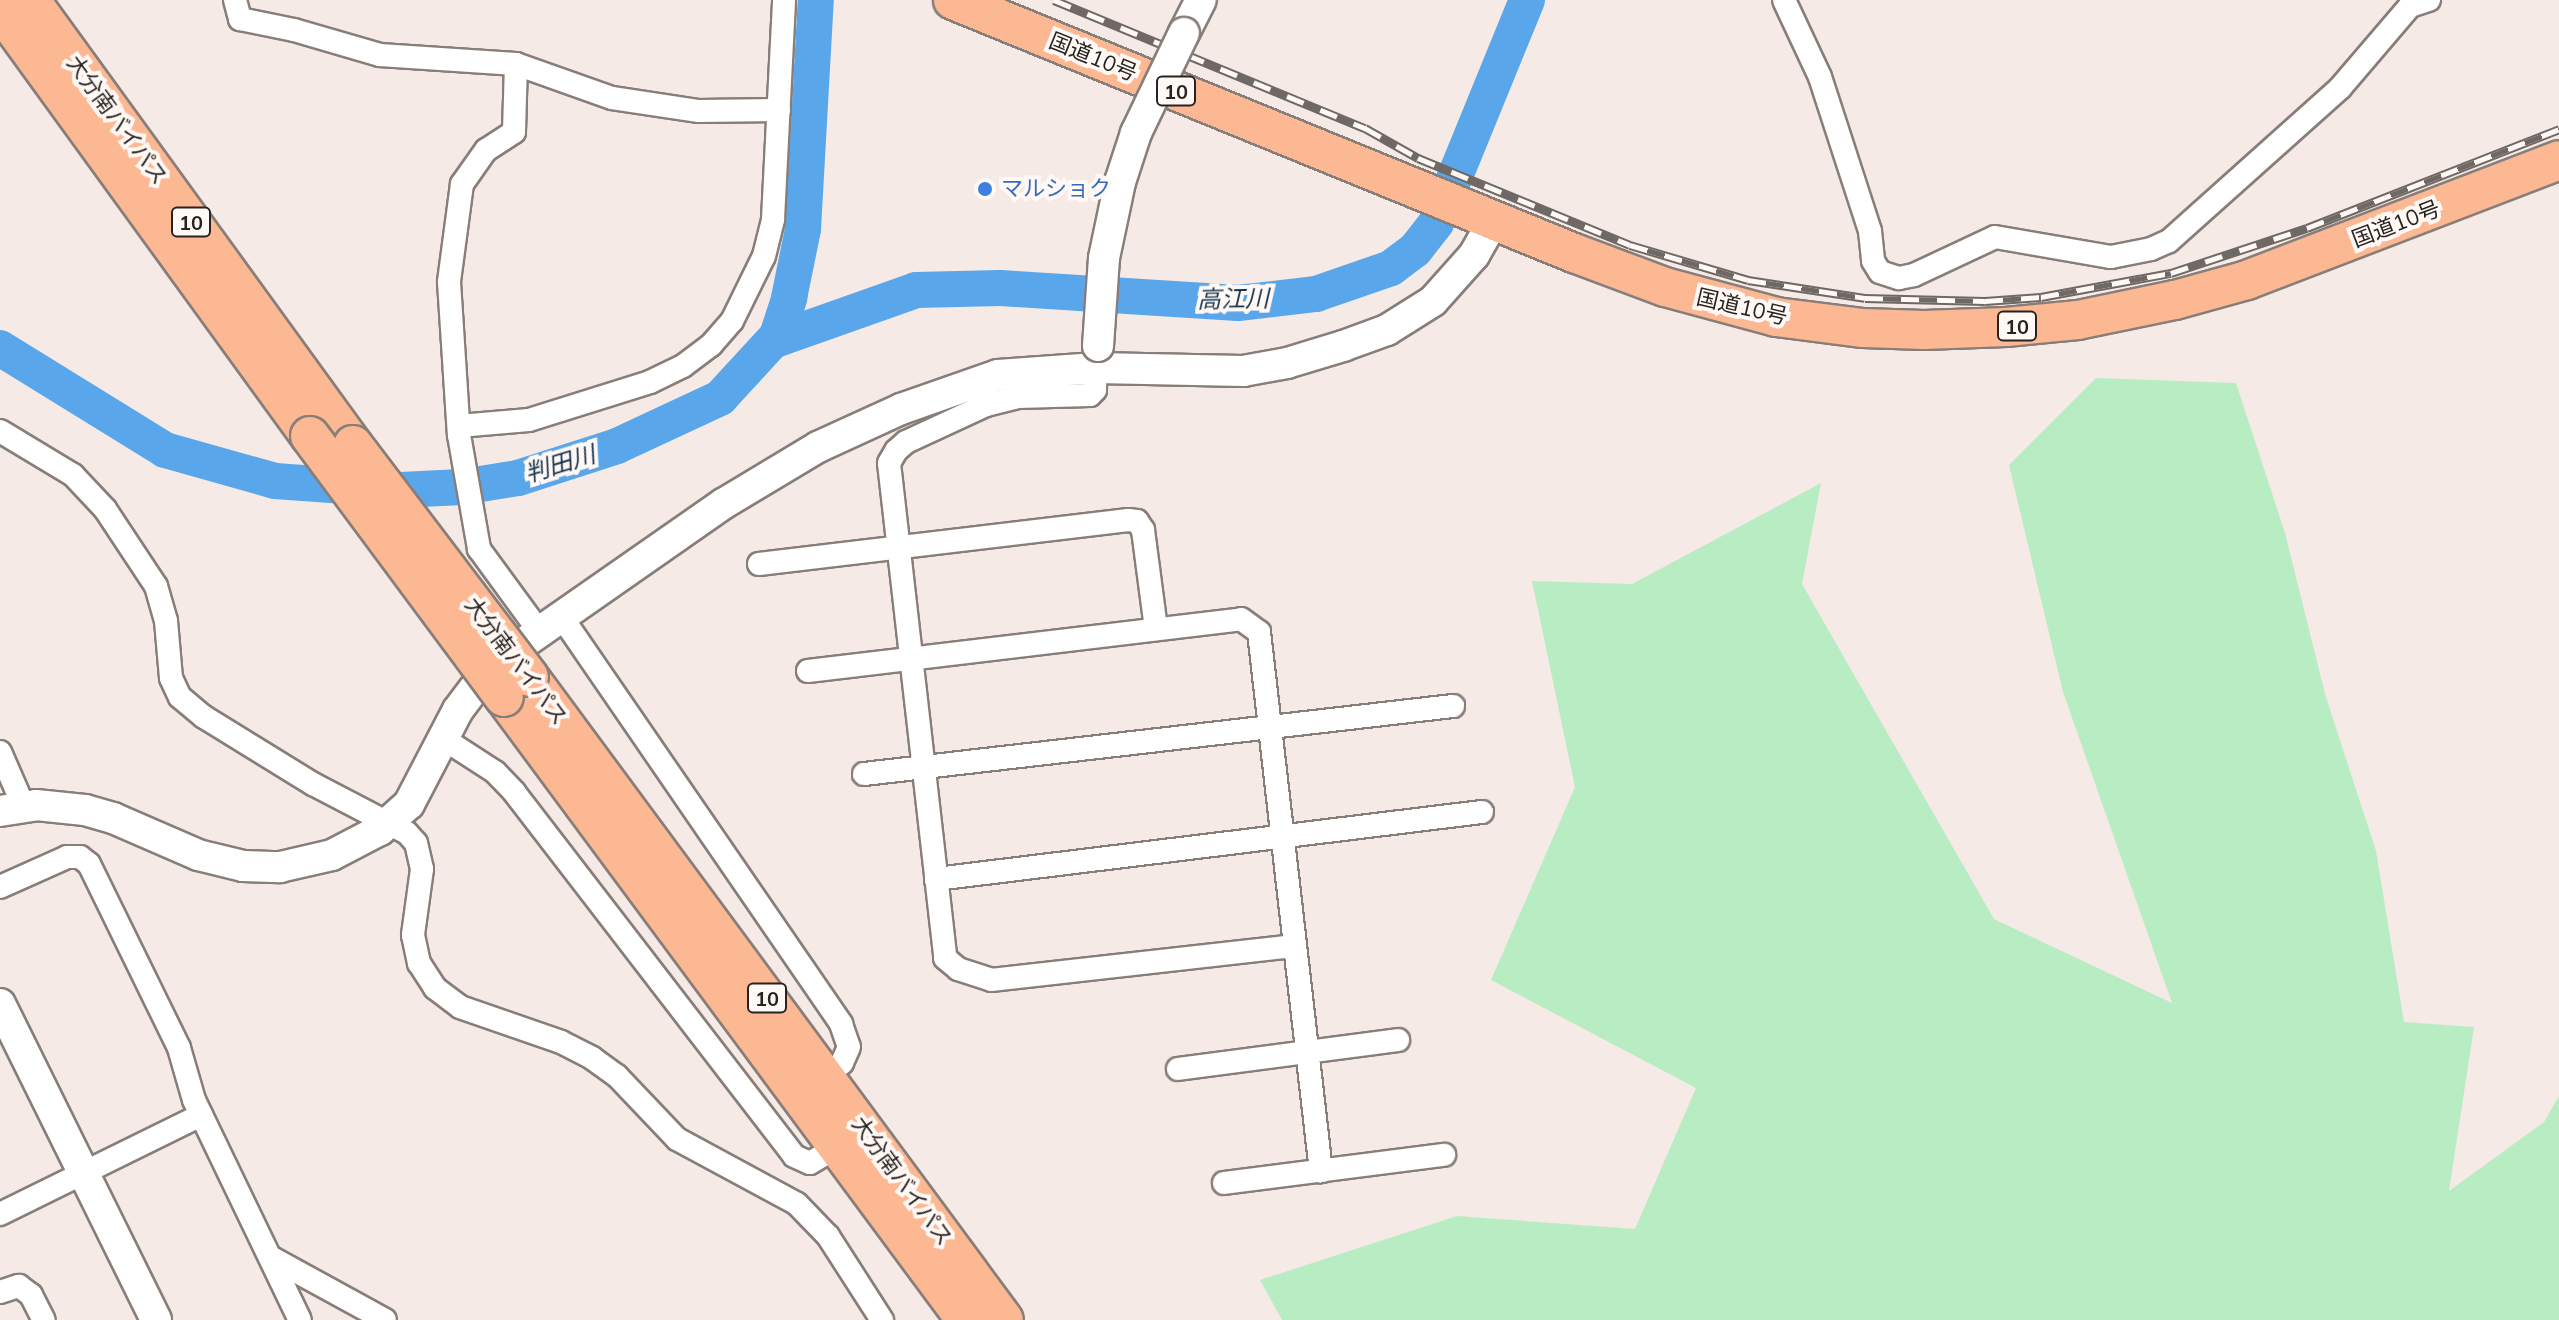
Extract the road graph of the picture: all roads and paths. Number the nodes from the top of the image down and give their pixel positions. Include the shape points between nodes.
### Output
1 (30, 0) edge
2 (235, 0) edge
3 (784, 0) edge
4 (953, 0) edge
5 (1201, 0) edge
6 (1784, 0) edge
7 (2429, 0) edge
8 (0, 9) edge
9 (516, 64) junction
10 (779, 110) junction
11 (2559, 160) edge
12 (1481, 215) junction
13 (1097, 357) junction
14 (459, 430) junction
15 (0, 431) edge
16 (896, 548) junction
17 (759, 564) dead end
18 (550, 624) junction
19 (1156, 629) junction
20 (910, 659) junction
21 (808, 671) dead end
22 (516, 687) junction
23 (1453, 706) dead end
24 (1270, 727) junction
25 (444, 739) junction
26 (0, 752) edge
27 (923, 767) junction
28 (864, 774) dead end
29 (12, 808) edge
30 (1482, 812) dead end
31 (391, 823) junction
32 (1283, 836) junction
33 (936, 879) junction
34 (0, 887) edge
35 (1295, 946) junction
36 (0, 1004) edge
37 (1398, 1040) dead end
38 (1308, 1052) junction
39 (1178, 1069) dead end
40 (825, 1077) junction
41 (201, 1115) junction
42 (838, 1146) junction
43 (1444, 1155) dead end
44 (1321, 1171) junction
45 (83, 1173) junction
46 (1224, 1183) dead end
47 (0, 1214) edge
48 (270, 1257) junction
49 (0, 1292) edge
50 (44, 1320) edge
51 (156, 1320) edge
52 (300, 1320) edge
53 (385, 1320) edge
54 (882, 1320) edge
55 (966, 1320) edge
56 (1004, 1320) edge

1 - 22 highway, 大分南バイパス / 10, bridge via 353,445
2 - 9 street via 240,19 380,55
3 - 10 street
4 - 12 highway, 国道10号 / 10
5 - 13 street, bridge via 1136,133 1120,182 1104,258
6 - 7 street via 1820,77 1870,231 1873,261 1880,272 1899,278 1995,237 2098,257 2131,255 2169,241 2340,88 2410,6
8 - 22 highway, 大分南バイパス / 10, bridge via 310,436
9 - 10 street via 612,98 726,114
9 - 14 street via 514,132 486,150 469,170 457,211 449,282
10 - 14 street via 773,219 766,248 732,321 711,345 650,382 569,410
11 - 12 highway, 国道10号 / 10 via 2247,280 2111,314 1967,330 1883,330 1743,310 1651,282
12 - 13 street via 1474,255 1433,301 1369,337 1301,360 1243,371
13 - 16 street via 1095,390 1090,395 1001,401 952,418 901,445 889,471
13 - 18 street via 998,375 849,432 749,487
14 - 18 street via 485,561
15 - 31 street via 73,475 113,521 159,595 171,678 180,697 313,784
16 - 17 street
16 - 19 street via 1137,521 1143,530
16 - 20 street
18 - 25 street via 481,679
18 - 40 street via 841,1024 849,1047 842,1063
19 - 20 street
19 - 24 street via 1241,619 1249,623 1259,632
20 - 21 street
20 - 27 street
22 - 40 highway, 大分南バイパス / 10
22 - 42 highway, 大分南バイパス / 10
23 - 24 street
24 - 27 street
24 - 32 street
25 - 31 street via 409,804
25 - 42 street via 495,772 514,792 794,1156 810,1163
26 - 29 street
27 - 28 street
27 - 33 street
29 - 31 street via 53,805 99,814 198,855 260,868 313,862
30 - 32 street
31 - 54 street via 407,833 421,857 413,935 419,963 435,988 460,1007 584,1053 617,1076 677,1139 797,1204 828,1236
32 - 33 street
32 - 35 street
33 - 35 street via 945,958 958,969 991,980
34 - 41 street via 67,857 85,859 179,1048
35 - 38 street
36 - 45 street
37 - 38 street
38 - 39 street
38 - 44 street
40 - 56 highway, 大分南バイパス / 10
41 - 45 street
41 - 48 street
42 - 55 highway, 大分南バイパス / 10
43 - 44 street
44 - 46 street
45 - 47 street
45 - 51 street
48 - 52 street
48 - 53 street
49 - 50 street via 19,1286 31,1295

